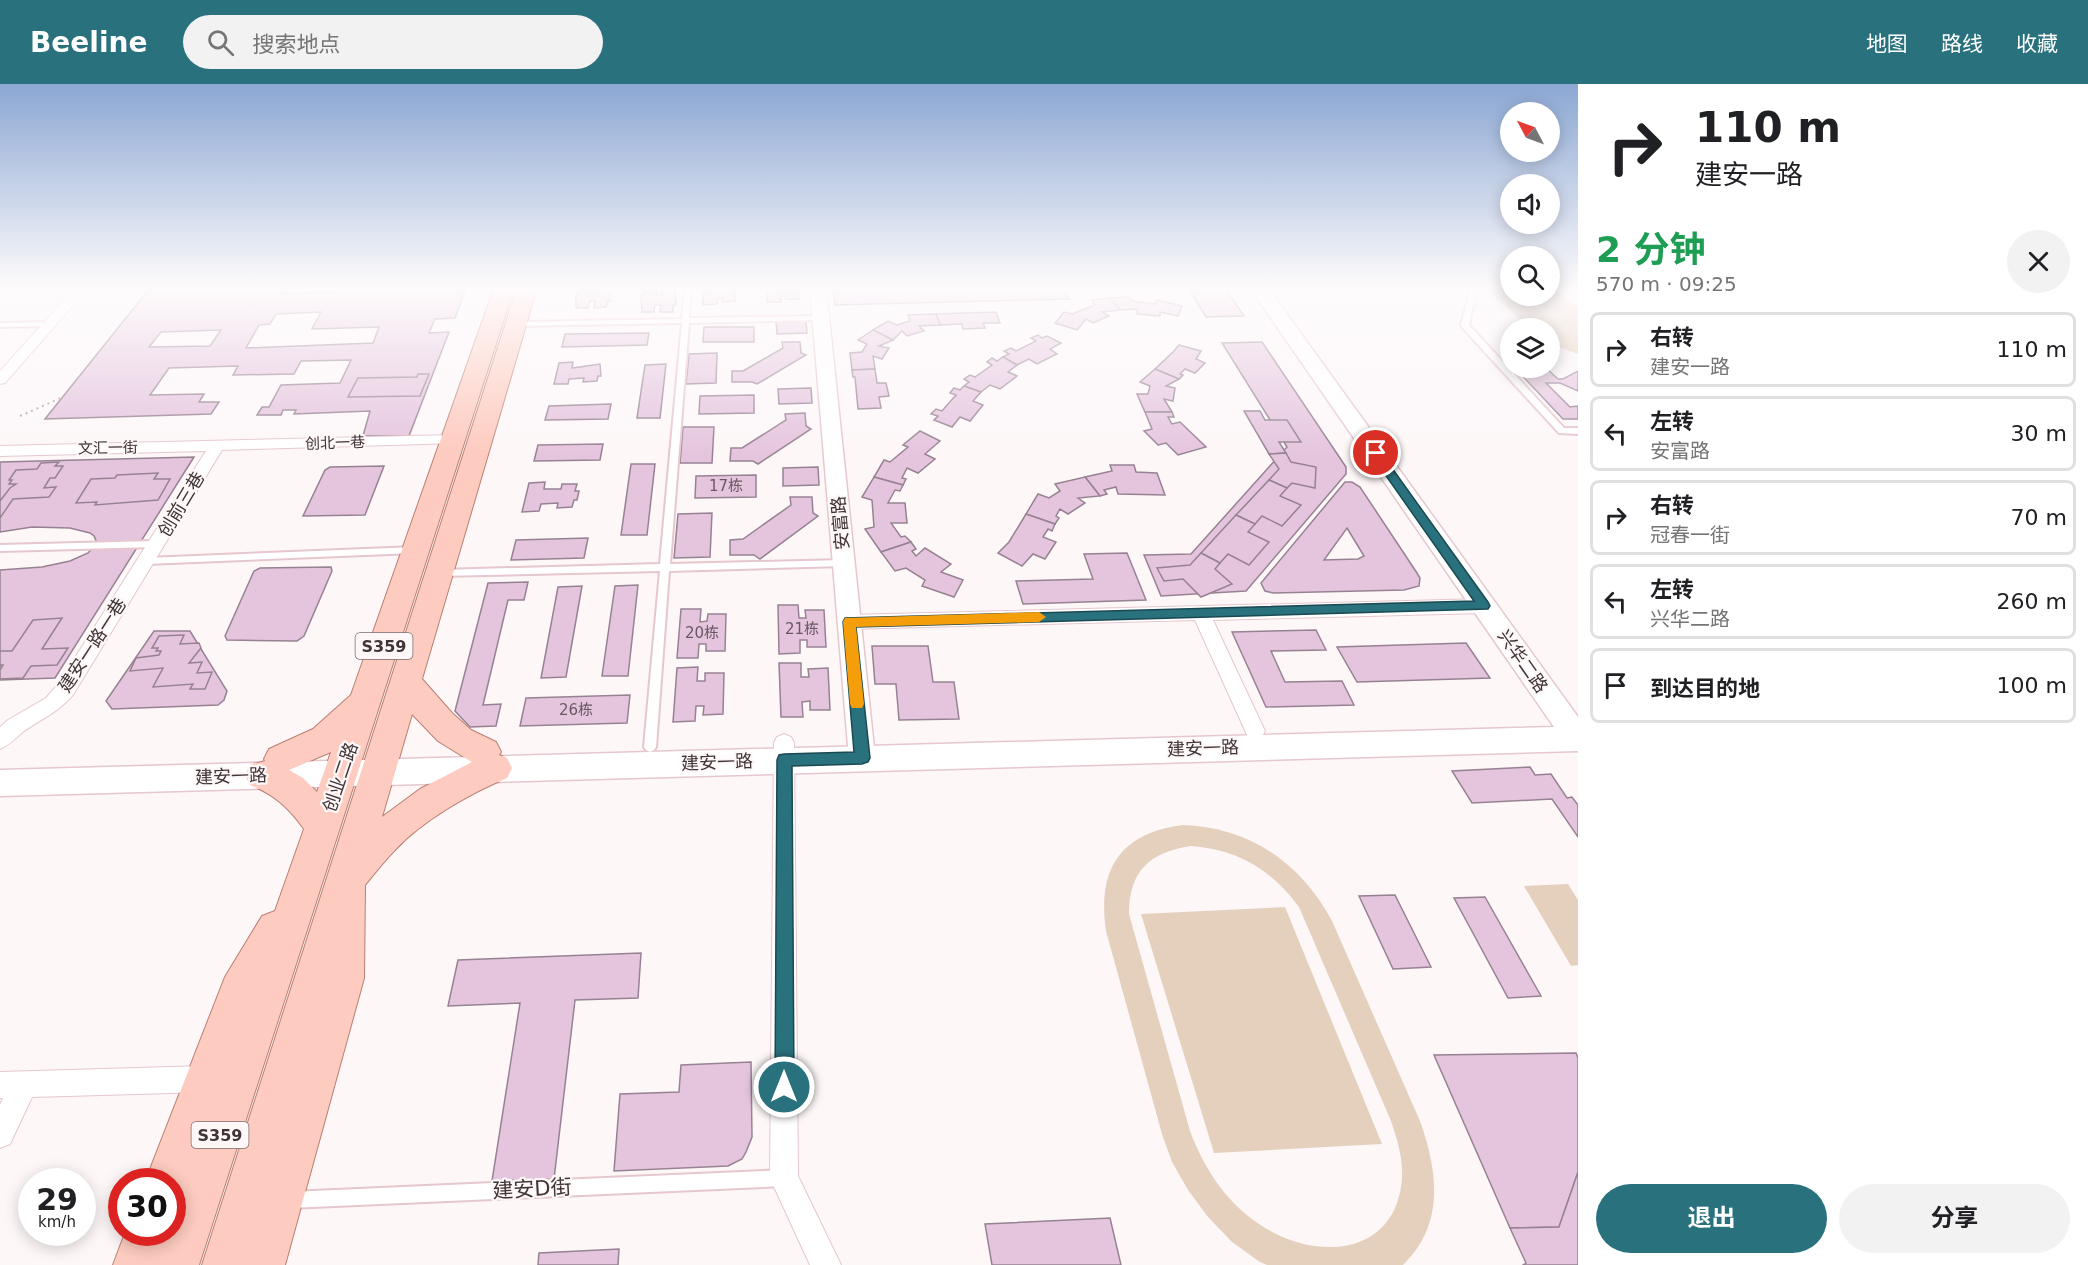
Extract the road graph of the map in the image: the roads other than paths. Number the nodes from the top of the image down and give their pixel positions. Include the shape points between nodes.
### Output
1 (34, 343) edge
2 (486, 343) edge
3 (510, 343) edge
4 (684, 343) edge
5 (823, 343) edge
6 (1298, 343) edge
7 (1482, 343) edge
8 (0, 380) edge
9 (1578, 431) edge
10 (453, 440) junction
11 (217, 446) junction
12 (0, 451) edge
13 (156, 544) junction
14 (0, 548) edge
15 (417, 550) junction
16 (146, 561) junction
17 (844, 563) junction
18 (665, 567) junction
19 (440, 573) junction
20 (1484, 606) junction
21 (1201, 613) junction
22 (849, 622) junction
23 (406, 682) junction
24 (367, 698) junction
25 (1255, 731) junction
26 (1575, 732) edge
27 (0, 740) edge
28 (650, 747) junction
29 (862, 750) junction
30 (784, 752) junction
31 (489, 760) junction
32 (363, 764) junction
33 (0, 765) edge
34 (271, 767) junction
35 (0, 783) edge
36 (323, 828) junction
37 (326, 879) junction
38 (285, 1004) junction
39 (206, 1079) junction
40 (12, 1085) edge
41 (0, 1134) edge
42 (173, 1168) edge
43 (784, 1178) junction
44 (279, 1201) junction
45 (144, 1246) edge
46 (137, 1265) edge
47 (175, 1265) edge
48 (226, 1265) edge
49 (261, 1265) edge
50 (826, 1265) edge

1 - 8 street
2 - 10 main road, 创业二路 / S359
3 - 19 main road, 创业二路 / S359
4 - 18 lane
5 - 17 street, 安富路
6 - 20 main road, 兴华二路
7 - 9 lane via 1562,431
10 - 11 street, 创北一巷
10 - 15 main road, 创业二路 / S359
11 - 12 street, 文汇一街
11 - 13 street, 创前三巷
13 - 14 lane
13 - 16 street, 创前三巷
15 - 16 lane
15 - 24 main road, 创业二路 / S359
16 - 27 street, 建安一路一巷 via 66,689 53,704 15,726
17 - 18 lane
17 - 22 street, 安富路
18 - 19 lane
18 - 28 lane
19 - 23 main road, 创业二路 / S359
20 - 21 street
20 - 26 main road, 兴华二路
21 - 22 street
21 - 25 street
22 - 29 street, 安富路
23 - 31 main road via 452,735
23 - 32 main road, 创业二路 / S359
24 - 32 main road, 创业二路 / S359
24 - 34 main road via 337,732
25 - 26 main road, 建安一路
25 - 29 main road, 建安一路
26 - 29 main road, 建安一路
28 - 30 main road, 建安一路
28 - 31 main road, 建安一路
29 - 30 main road, 建安一路
30 - 31 main road, 建安一路
30 - 43 street
31 - 32 main road, 建安一路
31 - 37 main road
32 - 34 main road, 建安一路
32 - 36 main road, 创业二路 / S359
32 - 37 main road, 创业二路 / S359
33 - 34 main road, 建安一路
34 - 35 main road, 建安一路
34 - 36 main road via 279,781 305,801
36 - 37 main road, 创业二路 / S359
37 - 38 main road, 创业二路 / S359
37 - 39 main road via 239,990
37 - 44 main road via 344,978
38 - 47 main road, 创业二路 / S359
38 - 48 main road, 创业二路 / S359
39 - 40 street
39 - 42 main road
40 - 41 street
43 - 44 lane, 建安D街
43 - 50 street
44 - 49 main road
45 - 46 main road

